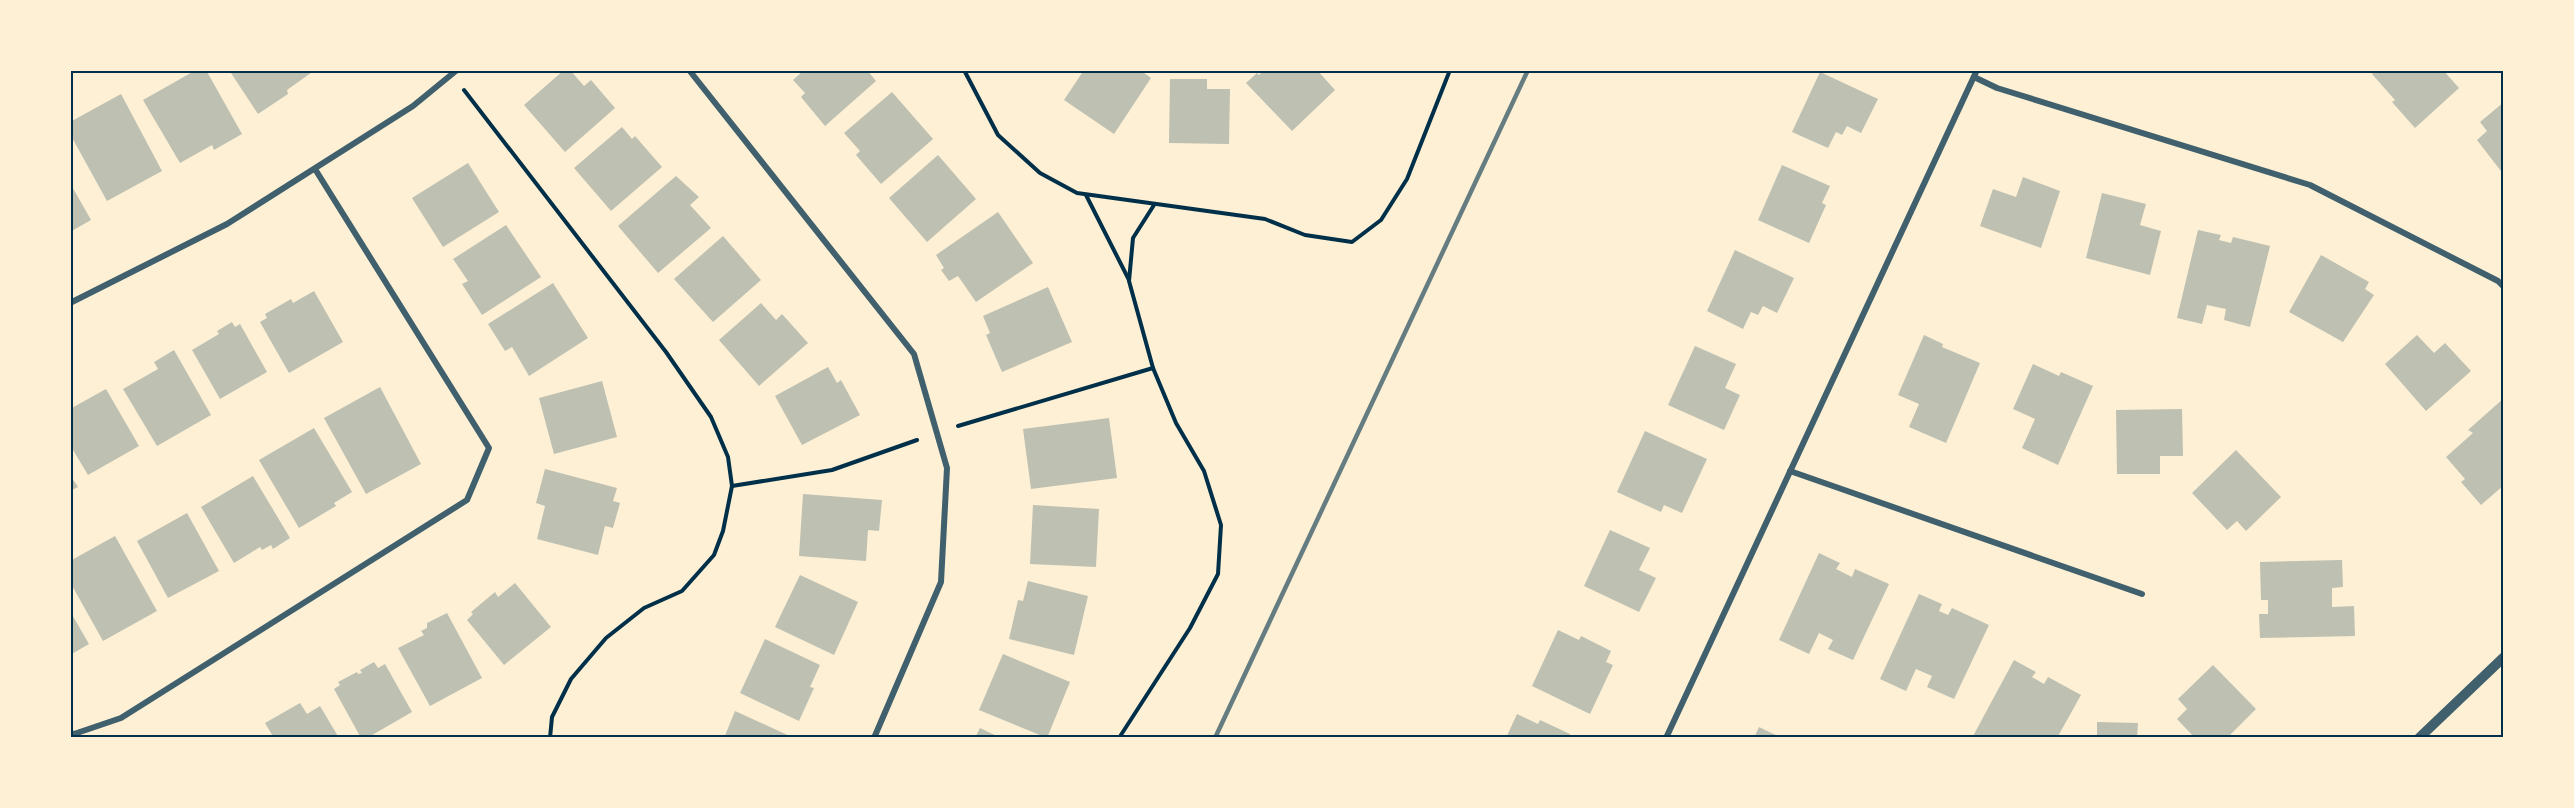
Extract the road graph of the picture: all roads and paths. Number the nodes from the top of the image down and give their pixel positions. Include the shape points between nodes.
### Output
1 (689, 70) edge
2 (964, 70) edge
3 (1450, 70) edge
4 (455, 73) edge
5 (1975, 74) edge
6 (315, 169) junction
7 (1086, 194) junction
8 (1154, 205) junction
9 (1129, 281) junction
10 (2504, 288) edge
11 (70, 303) edge
12 (1153, 368) junction
13 (937, 432) junction
14 (1790, 471) junction
15 (732, 486) junction
16 (2142, 594) dead end
17 (2504, 657) edge
18 (70, 733) edge
19 (550, 738) edge
20 (874, 738) edge
21 (1119, 738) edge
22 (1666, 738) edge
23 (2419, 738) edge

1 - 13 street via 914,354
2 - 7 path via 998,135 1040,173
3 - 8 path via 1407,179 1381,220 1352,243 1305,235 1265,219
4 - 6 street via 413,106
4 - 15 path via 711,417 728,457
5 - 10 street via 1997,88 2310,185 2498,281
5 - 14 street
6 - 11 street via 227,224
6 - 18 street via 489,448 467,500 121,718
7 - 8 path
7 - 9 path
8 - 9 path via 1133,238
9 - 12 path
12 - 13 path
12 - 21 path via 1176,423 1204,471 1221,525 1218,574 1190,628
13 - 15 path via 832,470
13 - 20 street via 947,468 941,582
14 - 16 street
14 - 22 street
15 - 19 path via 714,555 682,591 644,608 606,638 572,679 552,717
17 - 23 street

